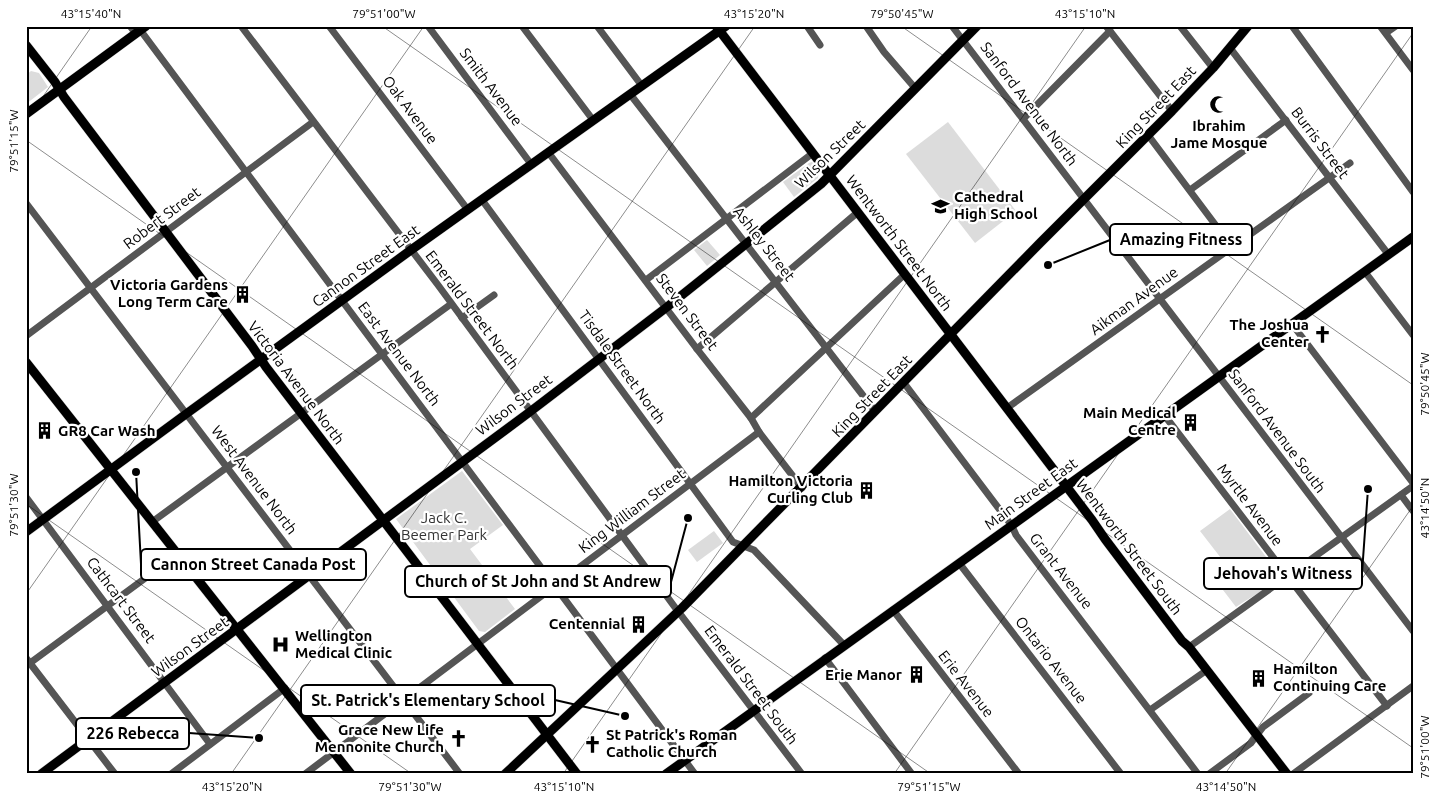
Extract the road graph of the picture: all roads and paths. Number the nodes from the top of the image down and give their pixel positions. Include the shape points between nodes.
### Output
1 (130, 26) edge
2 (241, 26) edge
3 (329, 26) edge
4 (428, 26) edge
5 (522, 26) edge
6 (597, 26) edge
7 (807, 26) edge
8 (866, 26) edge
9 (952, 26) edge
10 (977, 26) edge
11 (1180, 26) edge
12 (1248, 26) edge
13 (1292, 26) edge
14 (1380, 26) edge
15 (1396, 26) edge
16 (720, 28) edge
17 (1108, 29) edge
18 (141, 30) edge
19 (1386, 33) junction
20 (963, 41) junction
21 (26, 44) edge
22 (820, 45) dead end
23 (1230, 48) junction
24 (1213, 68) junction
25 (1413, 70) edge
26 (642, 86) junction
27 (915, 88) junction
28 (60, 90) junction
29 (630, 94) junction
30 (1172, 111) junction
31 (26, 114) edge
32 (1023, 119) junction
33 (593, 120) junction
34 (1286, 120) junction
35 (313, 122) junction
36 (1148, 135) junction
37 (548, 152) junction
38 (813, 153) junction
39 (1350, 163) dead end
40 (531, 164) junction
41 (246, 172) junction
42 (830, 176) junction
43 (1329, 177) junction
44 (1190, 190) junction
45 (1413, 192) edge
46 (1084, 199) junction
47 (482, 200) junction
48 (26, 203) edge
49 (468, 210) junction
50 (858, 212) junction
51 (727, 218) junction
52 (165, 232) junction
53 (1413, 237) edge
54 (746, 244) junction
55 (1232, 247) junction
56 (411, 250) junction
57 (1388, 254) junction
58 (1365, 272) junction
59 (905, 274) junction
60 (646, 280) junction
61 (776, 282) junction
62 (91, 289) junction
63 (494, 295) dead end
64 (1160, 299) junction
65 (342, 301) junction
66 (451, 304) junction
67 (666, 307) junction
68 (462, 318) junction
69 (1292, 324) junction
70 (951, 334) junction
71 (1413, 335) edge
72 (26, 336) edge
73 (827, 347) junction
74 (697, 349) junction
75 (382, 354) junction
76 (598, 359) junction
77 (261, 360) junction
78 (26, 362) edge
79 (1218, 376) junction
80 (904, 382) junction
81 (1007, 408) junction
82 (531, 411) junction
83 (876, 411) junction
84 (301, 413) junction
85 (186, 414) junction
86 (1165, 416) junction
87 (751, 418) junction
88 (760, 432) junction
89 (462, 462) junction
90 (227, 468) junction
91 (111, 470) junction
92 (691, 484) junction
93 (1413, 485) edge
94 (1066, 486) junction
95 (802, 488) junction
96 (1401, 495) junction
97 (26, 497) edge
98 (1413, 510) edge
99 (43, 520) junction
100 (382, 520) junction
101 (152, 522) junction
102 (1012, 526) junction
103 (26, 532) edge
104 (622, 535) junction
105 (1341, 537) junction
106 (743, 546) junction
107 (178, 554) junction
108 (959, 563) junction
109 (309, 576) junction
110 (1286, 576) junction
111 (555, 586) junction
112 (108, 606) junction
113 (892, 610) junction
114 (678, 612) junction
115 (237, 630) junction
116 (1413, 631) edge
117 (478, 644) junction
118 (844, 645) junction
119 (1189, 648) junction
120 (825, 658) junction
121 (28, 661) edge
122 (616, 670) junction
123 (1207, 670) junction
124 (165, 682) junction
125 (1413, 686) edge
126 (285, 688) junction
127 (1309, 693) dead end
128 (403, 700) junction
129 (1387, 706) junction
130 (754, 710) junction
131 (1150, 710) junction
132 (547, 735) junction
133 (1257, 735) junction
134 (89, 739) junction
135 (210, 744) junction
136 (335, 752) junction
137 (685, 760) junction
138 (41, 774) edge
139 (115, 774) edge
140 (171, 774) edge
141 (305, 774) edge
142 (351, 774) edge
143 (460, 774) edge
144 (505, 774) edge
145 (577, 774) edge
146 (666, 774) edge
147 (695, 774) edge
148 (802, 774) edge
149 (912, 774) edge
150 (1018, 774) edge
151 (1121, 774) edge
152 (1198, 774) edge
153 (1209, 774) edge
154 (1287, 774) edge
155 (1293, 774) edge

1 - 18 street, East Avenue North
2 - 35 street, Emerald Street North
3 - 49 street, Oak Avenue
4 - 40 street, Smith Avenue
5 - 33 street
6 - 26 street
7 - 22 street
8 - 27 street
9 - 20 street, Sanford Avenue North
10 - 20 main road, Wilson Street
11 - 24 street
12 - 23 main road, King Street East
13 - 45 street
14 - 19 street
15 - 19 street
16 - 26 main road, Cannon Street East
16 - 38 main road, Wentworth Street North
17 - 30 street
17 - 32 street
18 - 28 main road
18 - 41 street, East Avenue North
19 - 25 street
20 - 27 main road, Wilson Street
20 - 32 street, Sanford Avenue North
21 - 28 main road, Victoria Avenue North
23 - 24 main road, King Street East
23 - 34 street, Burris Street
24 - 30 main road, King Street East
26 - 29 main road, Cannon Street East
27 - 42 main road, Wilson Street
28 - 31 main road
28 - 52 main road, Victoria Avenue North
29 - 33 main road, Cannon Street East
29 - 51 street, Ashley Street
30 - 36 main road, King Street East
32 - 46 street, Sanford Avenue North
33 - 37 main road, Cannon Street East
34 - 43 street, Burris Street
34 - 44 street
35 - 41 street, Robert Street
35 - 56 street, Emerald Street North
36 - 44 street
36 - 46 main road, King Street East
37 - 40 main road, Cannon Street East
37 - 60 street, Steven Street
38 - 42 main road, Wentworth Street North
38 - 51 street
39 - 43 street, Aikman Avenue
40 - 47 main road, Cannon Street East
41 - 52 street, Robert Street
41 - 65 street, East Avenue North
42 - 50 main road, Wentworth Street North
42 - 54 main road, Wilson Street
43 - 55 street, Aikman Avenue
43 - 57 street, Burris Street
44 - 55 street
46 - 64 street, Sanford Avenue South
46 - 70 main road, King Street East
47 - 49 main road, Cannon Street East
47 - 76 street, Tisdale Street North
48 - 62 street, West Avenue North
49 - 56 main road, Cannon Street East
50 - 59 main road, Wentworth Street North
50 - 61 street
51 - 54 street, Ashley Street
51 - 60 street
52 - 62 street, Robert Street
52 - 77 main road, Victoria Avenue North
53 - 57 main road, Main Street East
54 - 61 street, Ashley Street
54 - 67 main road, Wilson Street
55 - 64 street, Aikman Avenue
56 - 65 main road, Cannon Street East
56 - 66 street, Emerald Street North
57 - 58 main road, Main Street East
58 - 69 main road, Main Street East
58 - 71 street
59 - 70 main road, Wentworth Street North
59 - 73 street
60 - 67 street, Steven Street
61 - 73 street, Ashley Street
61 - 74 street
62 - 72 street, Robert Street
62 - 85 street, West Avenue North
63 - 68 street
64 - 79 street, Sanford Avenue South
64 - 81 street, Aikman Avenue
65 - 75 street, East Avenue North
65 - 77 main road, Cannon Street East
66 - 68 street, Emerald Street North
66 - 75 street
67 - 74 street, Steven Street
67 - 76 main road, Wilson Street
68 - 82 street, Emerald Street North
69 - 79 main road, Main Street East
69 - 93 street
70 - 80 main road, King Street East
70 - 81 main road, Wentworth Street South
73 - 83 street, Ashley Street
73 - 87 street
74 - 87 street, Steven Street
75 - 84 street
75 - 89 street, East Avenue North
76 - 82 main road, Wilson Street
76 - 92 street, Tisdale Street North
77 - 84 main road, Victoria Avenue North
77 - 85 main road, Cannon Street East
78 - 91 main road
79 - 86 main road, Main Street East
79 - 105 street, Sanford Avenue South
80 - 83 main road, King Street East
80 - 102 street, Grant Avenue
81 - 94 main road, Wentworth Street South
82 - 89 main road, Wilson Street
82 - 104 street, Emerald Street North
83 - 95 main road, King Street East
84 - 90 street
84 - 100 main road, Victoria Avenue North
85 - 90 street, West Avenue North
85 - 91 main road, Cannon Street East
86 - 94 main road, Main Street East
86 - 110 street, Myrtle Avenue
87 - 88 street, Steven Street
88 - 92 street, King William Street
88 - 95 street, Steven Street
89 - 100 main road, Wilson Street
89 - 111 street, East Avenue North
90 - 101 street
90 - 109 street, West Avenue North
91 - 99 main road, Cannon Street East
91 - 101 main road
92 - 104 street, King William Street
92 - 106 street, Tisdale Street North via 733,542
93 - 96 street
94 - 102 main road, Main Street East
94 - 119 main road, Wentworth Street South
95 - 106 main road, King Street East
96 - 98 street
96 - 105 street
97 - 99 street, Cathcart Street
99 - 103 main road, Cannon Street East
99 - 112 street, Cathcart Street
100 - 109 main road, Wilson Street
100 - 117 main road, Victoria Avenue North
101 - 107 main road
102 - 108 main road, Main Street East
102 - 131 street, Grant Avenue
104 - 111 street, King William Street
104 - 114 street, Emerald Street North
105 - 110 street
105 - 116 street, Sanford Avenue South
106 - 114 main road, King Street East
106 - 118 street, Tisdale Street North via 754,550
107 - 112 street
107 - 115 main road
108 - 113 main road, Main Street East
108 - 151 street, Ontario Avenue
109 - 115 main road, Wilson Street
109 - 128 street, West Avenue North
110 - 119 street
110 - 129 street, Myrtle Avenue
111 - 117 street, King William Street
111 - 122 street, East Avenue North
112 - 121 street
112 - 124 street, Cathcart Street
113 - 118 main road, Main Street East
113 - 150 street, Erie Avenue
114 - 122 main road, King Street East
114 - 130 street, Emerald Street South
115 - 124 main road, Wilson Street
115 - 126 main road
117 - 128 street, King William Street
117 - 132 main road, Victoria Avenue North
118 - 120 main road, Main Street East
119 - 123 main road, Wentworth Street South
120 - 130 main road, Main Street East
120 - 149 street
121 - 134 street
122 - 132 main road, King Street East
122 - 137 street, East Avenue North
123 - 131 street
123 - 133 main road, Wentworth Street South
124 - 134 main road, Wilson Street
124 - 135 street, Cathcart Street
125 - 129 street
126 - 135 street
126 - 136 main road
127 - 133 street
128 - 136 street, King William Street
128 - 143 street, West Avenue North
129 - 155 street
130 - 137 main road, Main Street East
130 - 148 street, Emerald Street South
131 - 152 street, Grant Avenue
132 - 144 main road, King Street East
132 - 145 main road, Victoria Avenue North
133 - 153 street via 1250,744
133 - 154 main road, Wentworth Street South
134 - 138 main road, Wilson Street
134 - 139 street
135 - 140 street
136 - 141 street, King William Street
136 - 142 main road
137 - 146 main road, Main Street East
137 - 147 street, East Avenue North

